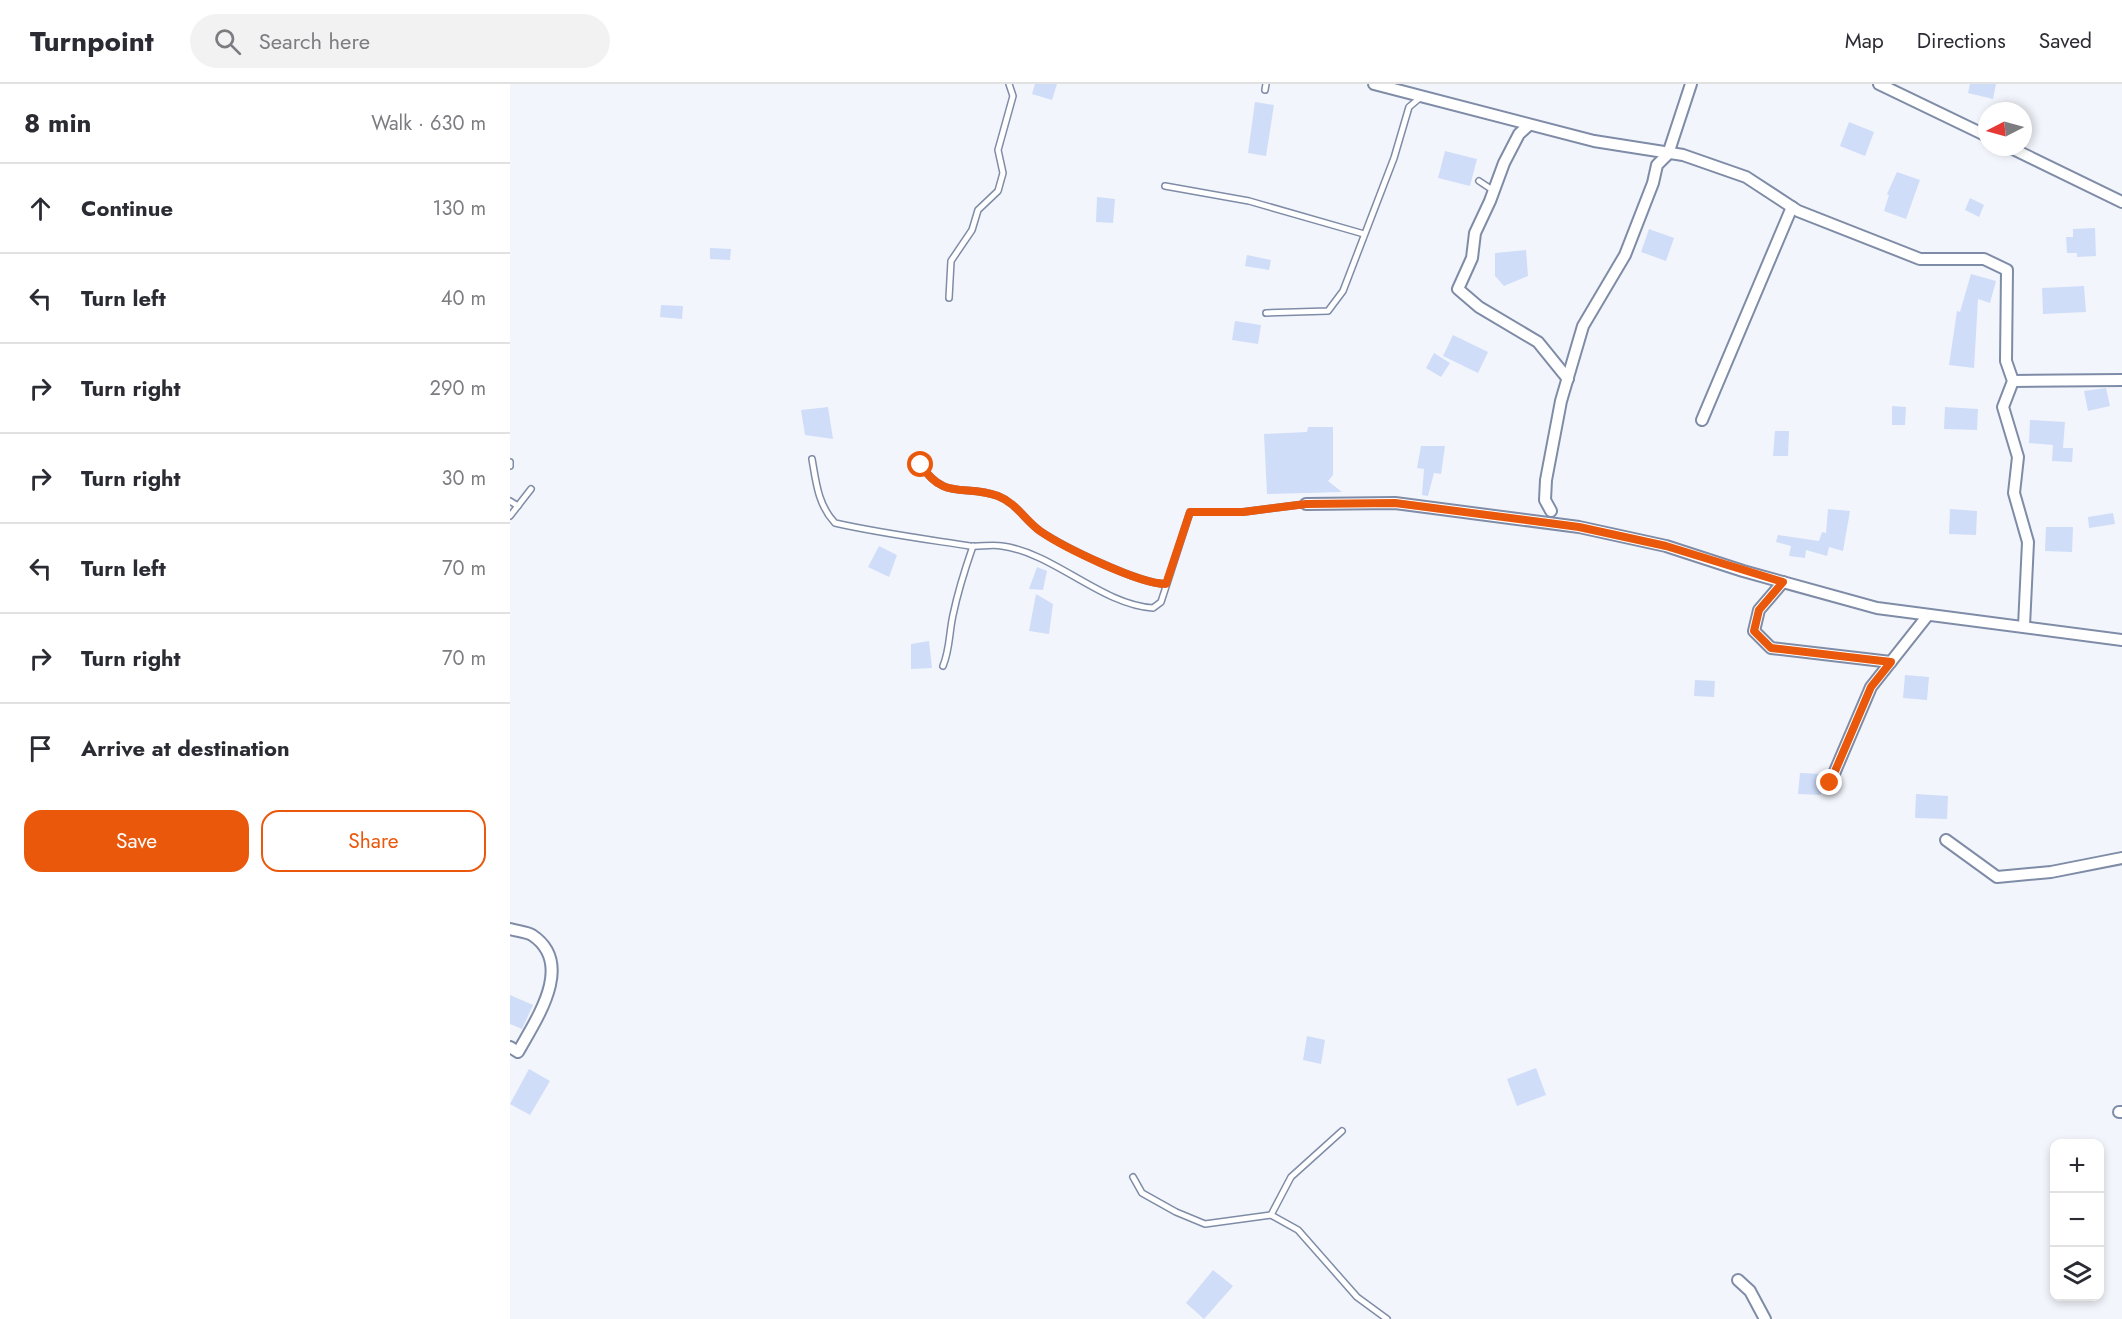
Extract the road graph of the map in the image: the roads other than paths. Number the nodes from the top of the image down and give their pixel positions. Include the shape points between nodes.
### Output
1 (1009, 84) edge
2 (1374, 84) edge
3 (1692, 84) edge
4 (1879, 84) edge
5 (1422, 95) junction
6 (1529, 124) junction
7 (1978, 132) edge
8 (1668, 154) junction
9 (2027, 156) edge
10 (1479, 181) dead end
11 (1165, 186) dead end
12 (1494, 191) junction
13 (2122, 202) edge
14 (1792, 207) junction
15 (1364, 234) junction
16 (949, 298) dead end
17 (1266, 313) dead end
18 (1568, 379) junction
19 (2122, 380) edge
20 (2013, 381) junction
21 (1702, 420) dead end
22 (813, 459) dead end
23 (921, 465) dead end
24 (531, 489) dead end
25 (510, 501) edge
26 (1306, 504) joint
27 (518, 506) junction
28 (1551, 512) dead end
29 (510, 516) edge
30 (973, 546) junction
31 (1783, 582) junction
32 (1166, 584) junction
33 (1928, 615) junction
34 (2024, 626) junction
35 (2122, 640) edge
36 (1891, 662) junction
37 (943, 666) dead end
38 (1830, 783) dead end
39 (1946, 840) dead end
40 (2122, 858) edge
41 (510, 929) edge
42 (510, 1047) edge
43 (1342, 1131) dead end
44 (1133, 1177) dead end
45 (1271, 1215) junction
46 (1738, 1280) dead end
47 (1387, 1319) edge
48 (1765, 1319) edge

1 - 16 lane via 1013,96 998,150 1003,172 998,190 978,210 972,230 951,261
2 - 5 street
3 - 8 street
4 - 7 street
5 - 6 street
5 - 15 lane via 1409,107
6 - 8 street
6 - 12 street via 1519,134
8 - 14 street via 1683,155 1746,177
8 - 18 street via 1656,165 1653,183 1625,255 1583,326
9 - 13 street
10 - 12 lane
11 - 15 lane via 1249,201
12 - 18 street via 1475,233 1472,258 1458,289 1479,307 1538,342
14 - 20 street via 1920,260 1983,260 2007,270 2006,361
14 - 21 street
15 - 17 lane via 1343,291 1328,311
18 - 28 street via 1546,480 1545,500
19 - 20 street
20 - 34 street via 2003,407 2018,457 2014,493 2028,542
22 - 30 lane via 816,487 826,513 835,523
23 - 32 lane via 929,478 942,487 1008,500 1041,531 1131,576
24 - 27 lane
25 - 27 lane
26 - 31 street via 1395,503 1579,527 1666,546
26 - 32 lane via 1243,512 1190,512
27 - 29 lane
30 - 32 lane via 1002,546 1045,560 1142,607 1153,608 1161,602
30 - 37 lane
31 - 33 street via 1877,608
31 - 36 street via 1759,610 1754,631 1771,648
33 - 34 street
33 - 36 street
34 - 35 street
36 - 38 street via 1871,687
39 - 40 street via 1997,877 2051,872
41 - 42 street via 532,935 547,951 553,976 546,1004 518,1052
43 - 45 lane via 1291,1177
44 - 45 lane via 1142,1193 1205,1224
45 - 47 lane via 1298,1230 1357,1297
46 - 48 street via 1750,1291

